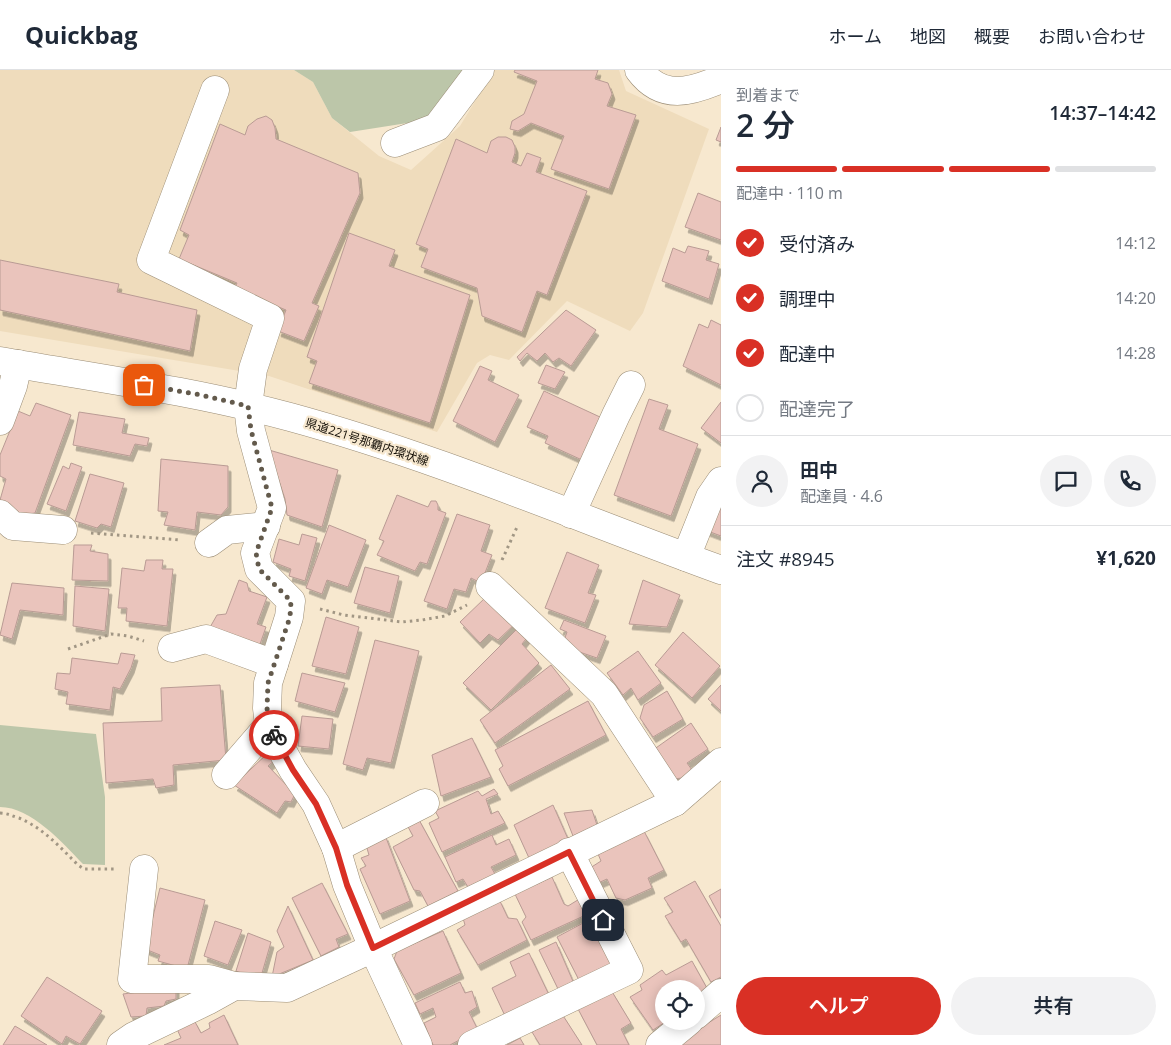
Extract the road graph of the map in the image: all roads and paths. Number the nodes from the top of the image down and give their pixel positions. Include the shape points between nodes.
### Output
1 (480, 70) edge
2 (639, 70) edge
3 (721, 79) edge
4 (215, 90) dead end
5 (396, 143) dead end
6 (9, 362) edge
7 (631, 385) dead end
8 (248, 406) junction
9 (0, 421) edge
10 (721, 481) edge
11 (0, 514) edge
12 (571, 514) junction
13 (519, 521) dead end
14 (266, 526) junction
15 (63, 530) joint
16 (209, 543) joint
17 (686, 557) junction
18 (721, 570) edge
19 (490, 586) junction
20 (291, 601) junction
21 (172, 648) joint
22 (68, 649) dead end
23 (274, 664) junction
24 (269, 724) junction
25 (721, 762) edge
26 (226, 774) dead end
27 (675, 802) junction
28 (425, 803) dead end
29 (0, 813) edge
30 (336, 848) junction
31 (569, 852) junction
32 (144, 869) joint
33 (373, 948) junction
34 (234, 986) junction
35 (721, 994) edge
36 (705, 1007) edge
37 (678, 1030) edge
38 (121, 1045) edge
39 (418, 1045) edge
40 (472, 1045) edge
41 (660, 1045) edge

1 - 5 street via 437,127
2 - 3 street via 655,86 670,91 691,90
4 - 8 street via 151,260 270,318 254,369
6 - 8 street, 県道221号那覇内環状線
6 - 9 street via 13,386
7 - 12 street
8 - 12 street, 県道221号那覇内環状線 via 399,451
8 - 14 street via 251,430 272,508
10 - 17 street via 710,497
11 - 15 street via 13,526
12 - 17 street, 県道221号那覇内環状線
13 - 19 path
14 - 16 street via 227,530
14 - 20 street via 256,553 259,569
15 - 16 path
17 - 18 street, 県道221号那覇内環状線
19 - 20 path via 465,607 445,616 402,622 344,615
19 - 27 street via 604,694
20 - 23 street via 290,617
21 - 22 path via 111,634
21 - 23 street via 206,639
23 - 24 street via 268,683
24 - 26 street
24 - 30 street via 293,770 316,804
25 - 27 street
27 - 31 street
28 - 30 street
29 - 32 path via 29,822 43,831 84,868
30 - 33 street via 347,885
31 - 33 street
31 - 40 street via 628,970
32 - 34 street via 132,979 209,979
33 - 34 street via 287,988
33 - 39 street
34 - 38 street
35 - 36 street
37 - 41 street

